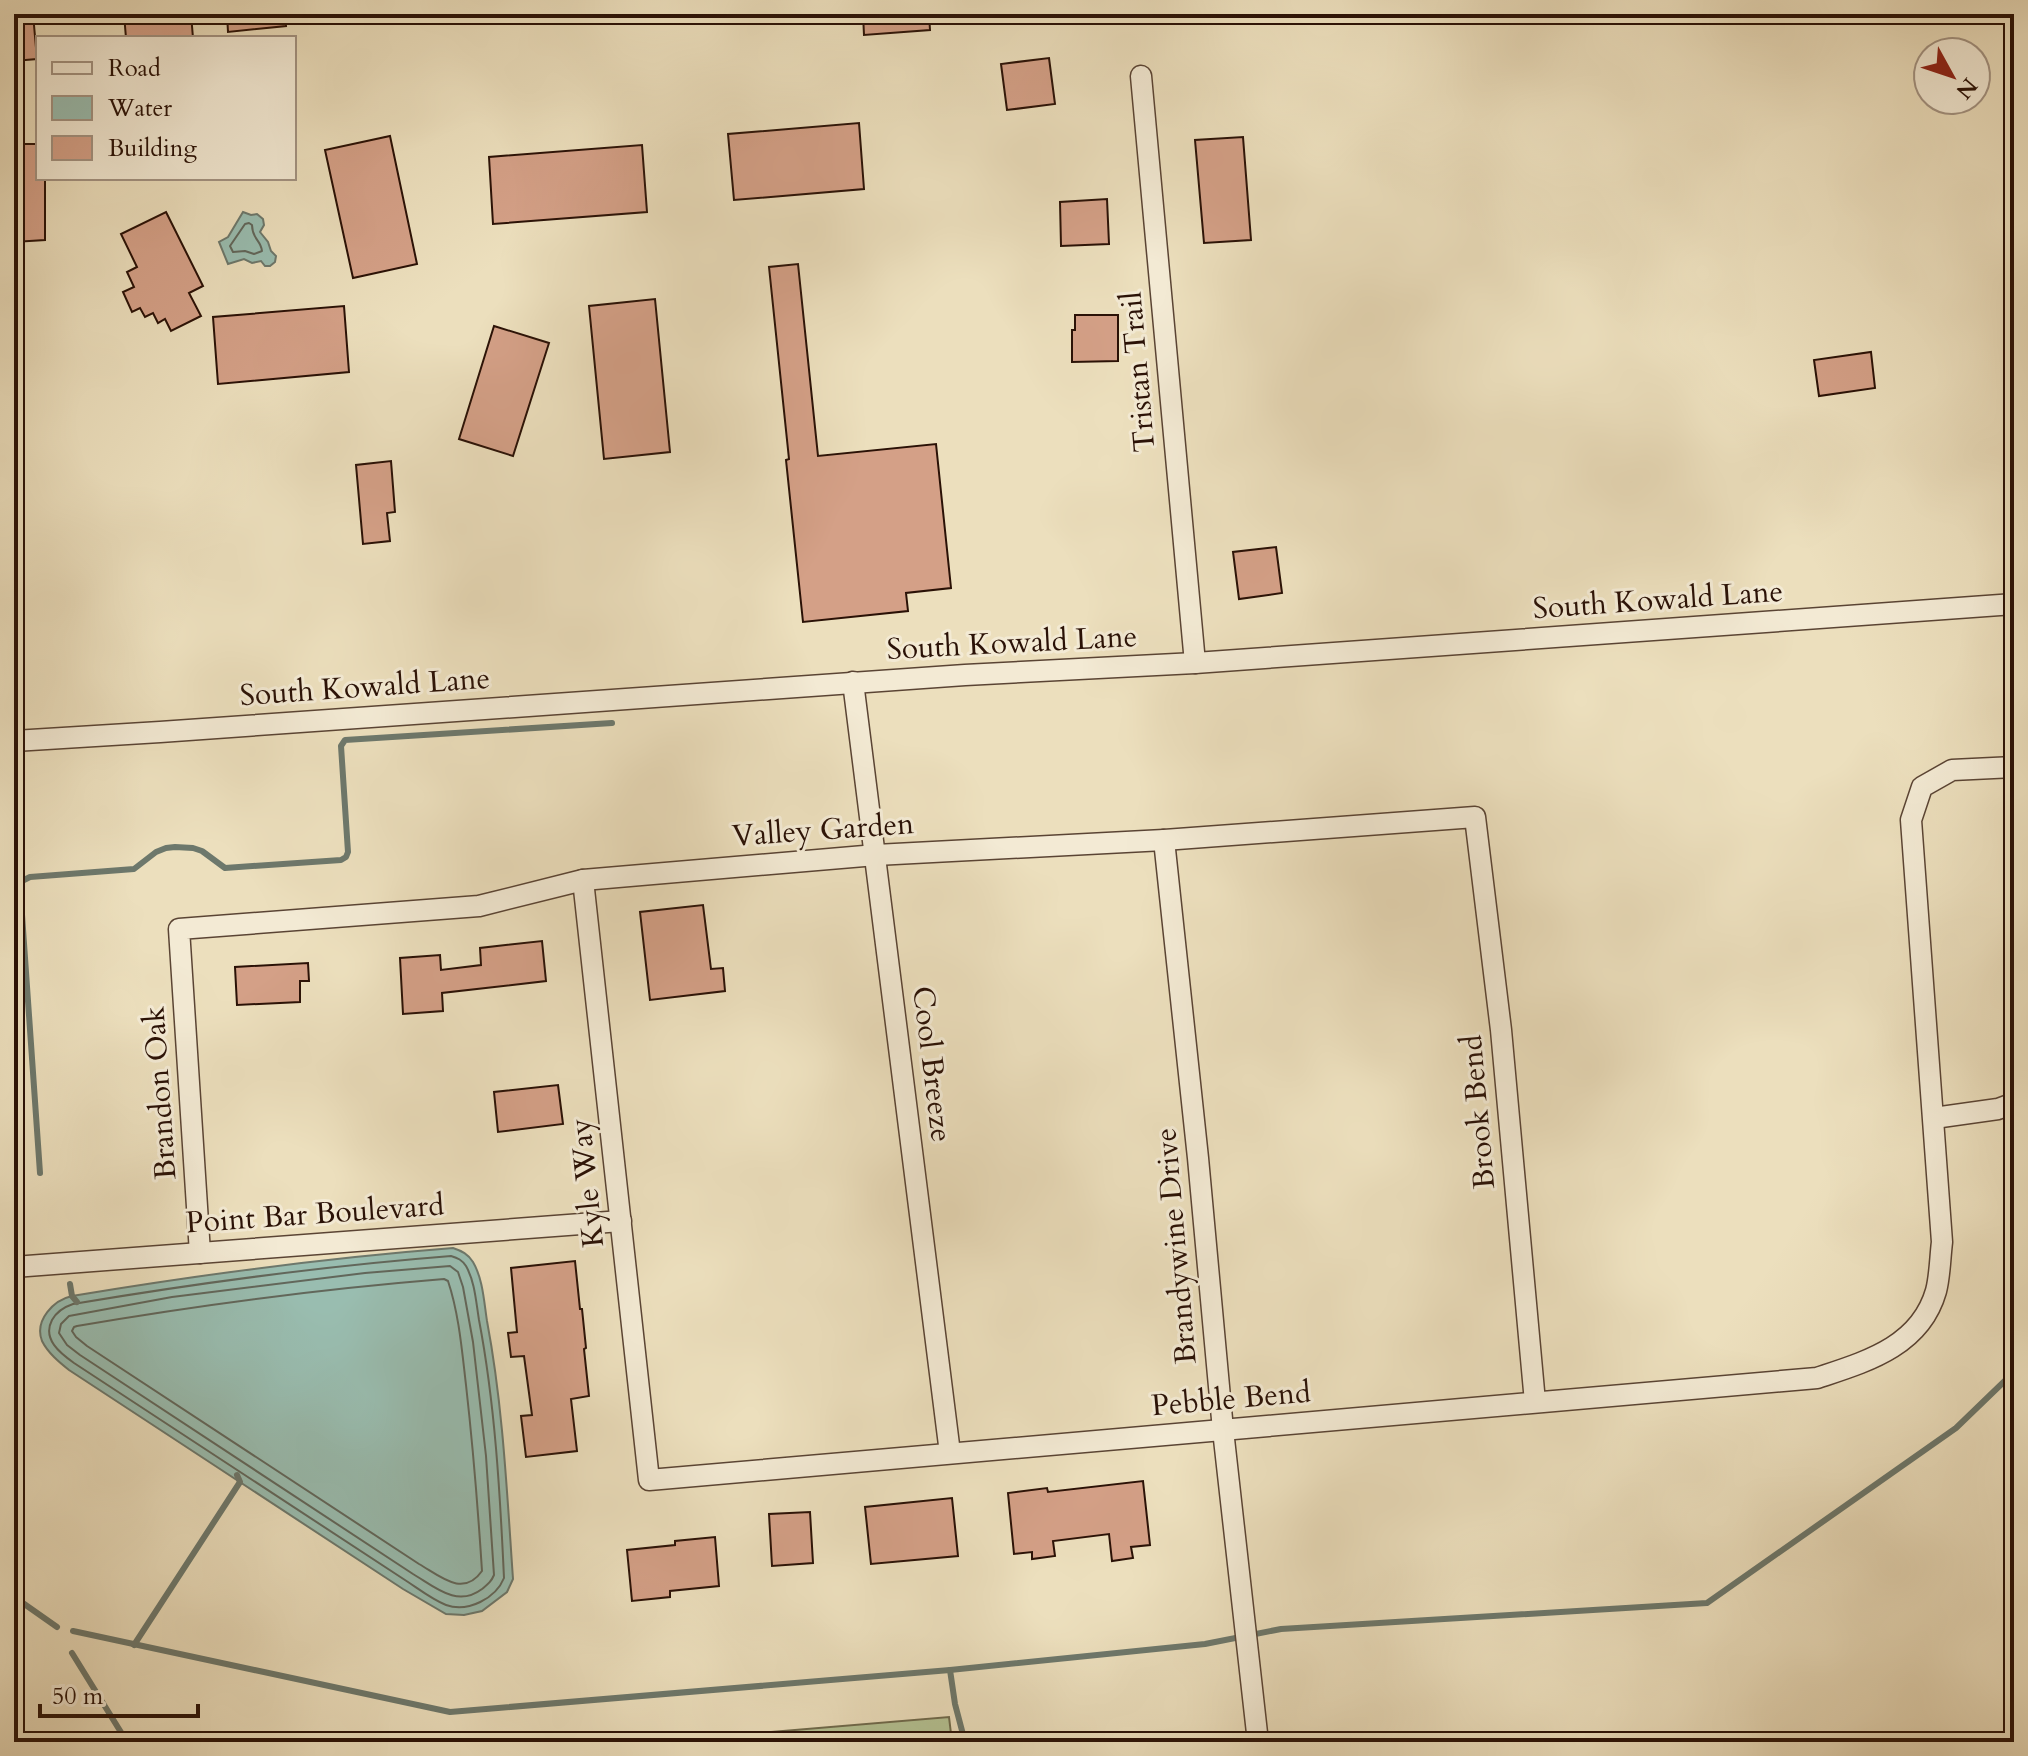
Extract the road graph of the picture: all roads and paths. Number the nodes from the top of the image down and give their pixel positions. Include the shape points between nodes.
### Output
1 (1141, 76) dead end
2 (2014, 604) edge
3 (1195, 663) junction
4 (853, 682) junction
5 (14, 741) edge
6 (2014, 767) edge
7 (1475, 817) joint
8 (1164, 840) junction
9 (876, 855) junction
10 (583, 880) junction
11 (179, 929) joint
12 (2014, 1103) edge
13 (1934, 1118) junction
14 (621, 1221) junction
15 (200, 1253) junction
16 (14, 1267) edge
17 (1535, 1402) junction
18 (1223, 1430) junction
19 (950, 1453) junction
20 (649, 1480) joint
21 (1258, 1742) edge

1 - 3 street, Tristan Trail
2 - 3 street, South Kowald Lane
3 - 4 street, South Kowald Lane
4 - 5 street, South Kowald Lane
4 - 9 street, Cool Breeze
6 - 13 street, Pebble Bend via 1952,770 1922,787 1911,820
7 - 8 street, Valley Garden
7 - 17 street, Brook Bend via 1501,1030
8 - 9 street, Valley Garden
8 - 18 street, Brandywine Drive
9 - 10 street, Valley Garden
9 - 19 street, Cool Breeze
10 - 11 street, Valley Garden via 479,906
10 - 14 street, Kyle Way
11 - 15 street, Brandon Oak
12 - 13 street
13 - 17 street, Pebble Bend via 1942,1242 1936,1291 1923,1320 1904,1339 1873,1359 1817,1378
14 - 15 street, Point Bar Boulevard
14 - 20 street, Kyle Way
15 - 16 street, Point Bar Boulevard
17 - 18 street, Pebble Bend
18 - 19 street, Pebble Bend
18 - 21 street, Brandywine Drive
19 - 20 street, Pebble Bend

